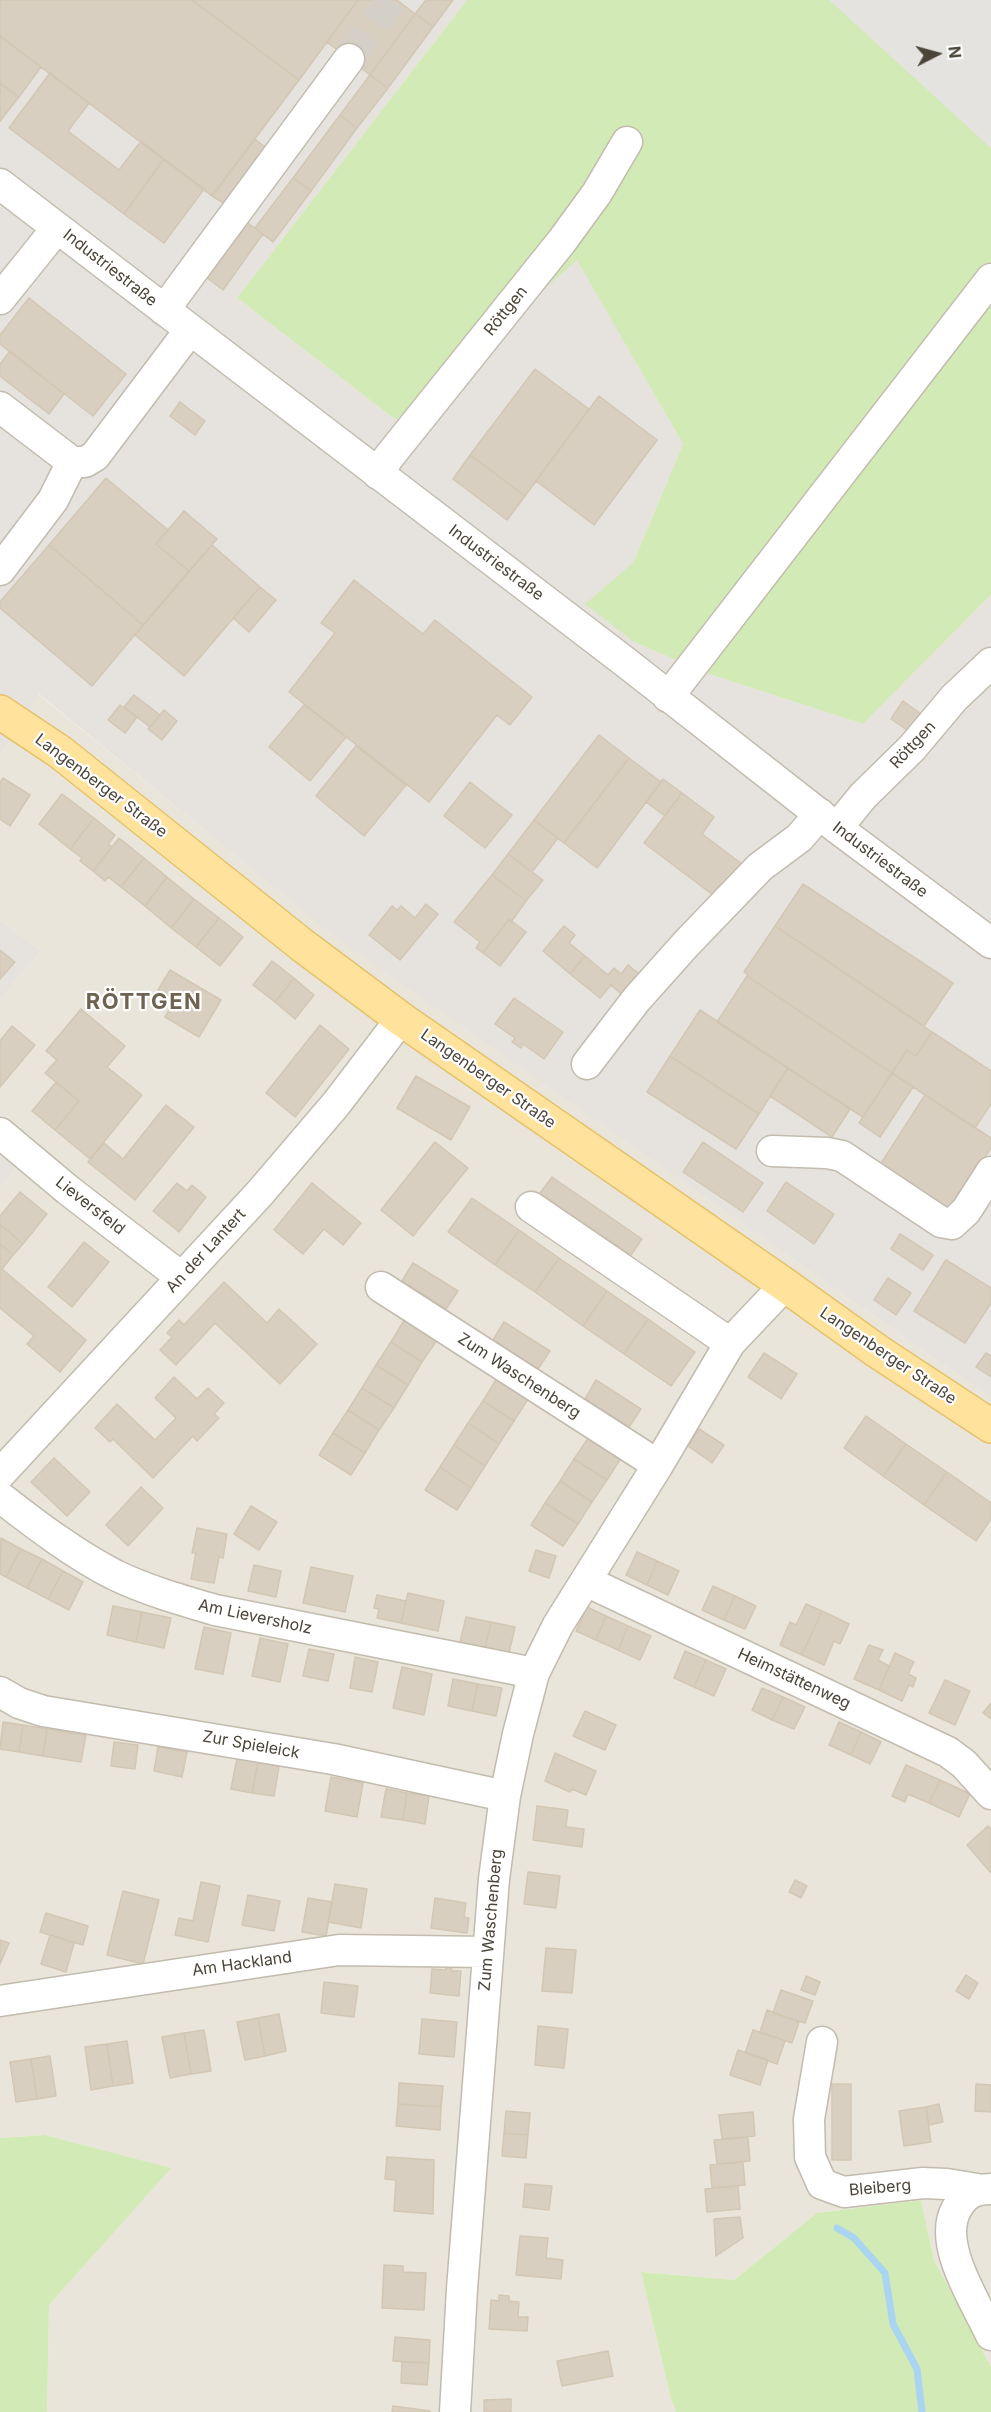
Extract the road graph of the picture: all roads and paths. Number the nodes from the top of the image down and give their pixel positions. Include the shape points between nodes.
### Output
1 (349, 59) tunnel mouth
2 (627, 142) dead end
3 (0, 184) edge
4 (57, 228) junction
5 (991, 279) edge
6 (0, 299) edge
7 (164, 310) junction
8 (190, 330) junction
9 (0, 407) edge
10 (72, 462) junction
11 (378, 474) junction
12 (0, 570) edge
13 (991, 663) edge
14 (668, 697) junction
15 (0, 712) edge
16 (828, 821) junction
17 (991, 943) edge
18 (401, 1019) junction
19 (587, 1064) dead end
20 (0, 1133) edge
21 (772, 1151) dead end
22 (991, 1172) edge
23 (531, 1207) dead end
24 (181, 1277) junction
25 (785, 1285) junction
26 (381, 1287) dead end
27 (730, 1343) junction
28 (991, 1426) edge
29 (658, 1465) junction
30 (0, 1474) edge
31 (0, 1497) edge
32 (586, 1581) junction
33 (534, 1673) junction
34 (0, 1692) edge
35 (991, 1794) edge
36 (505, 1796) junction
37 (486, 1952) junction
38 (0, 2001) edge
39 (822, 2042) dead end
40 (984, 2189) edge
41 (991, 2335) edge
42 (455, 2412) edge

1 - 7 street
2 - 11 street, Röttgen via 597,193 562,240
3 - 4 street, Industriestraße
4 - 6 street
4 - 7 street, Industriestraße
5 - 14 street
7 - 8 street, Industriestraße
8 - 10 street via 95,456 85,462
8 - 11 street, Industriestraße
9 - 10 street
10 - 12 street via 53,500
11 - 14 street, Industriestraße
13 - 16 street, Röttgen via 863,796
14 - 16 street, Industriestraße
15 - 18 main road, Langenberger Straße via 60,752
16 - 17 street, Industriestraße
16 - 19 street, Röttgen via 760,867 636,1000
18 - 24 street, An der Lantert via 268,1184
18 - 25 main road, Langenberger Straße
20 - 24 street, Lieversfeld
21 - 22 street via 842,1156 941,1222 952,1224 966,1211
23 - 27 street
24 - 30 street, An der Lantert
25 - 27 street, Zum Waschenberg
25 - 28 main road, Langenberger Straße
26 - 29 street, Zum Waschenberg
27 - 29 street, Zum Waschenberg
29 - 32 street, Zum Waschenberg
31 - 33 street, Am Lieversholz via 46,1532 115,1575 181,1600
32 - 33 street, Zum Waschenberg
32 - 35 street, Heimstättenweg via 948,1752
33 - 36 street, Zum Waschenberg
34 - 36 street, Zur Spieleick via 43,1711 333,1759
36 - 37 street, Zum Waschenberg
37 - 38 street, Am Hackland via 339,1950
37 - 42 street, Zum Waschenberg
39 - 40 street, Bleiberg via 809,2119 810,2157 822,2184 844,2192 923,2183
40 - 41 street, Bleiberg via 963,2198 951,2217 950,2235 956,2261

